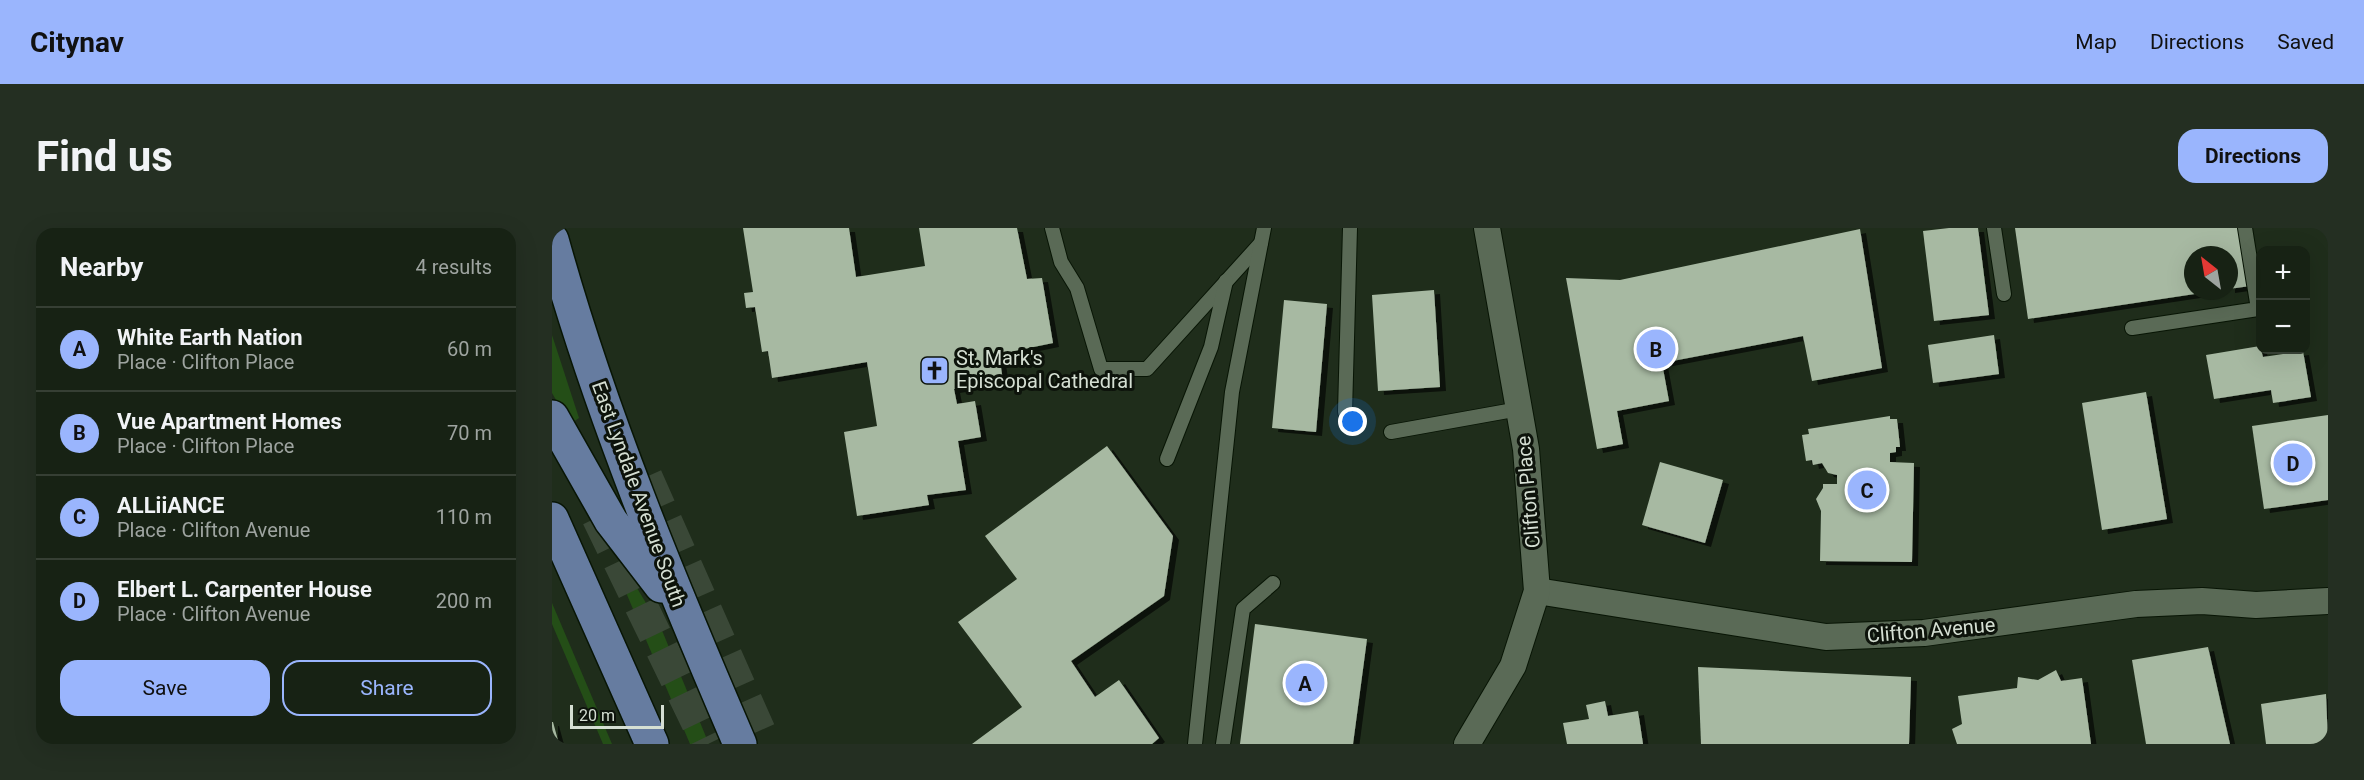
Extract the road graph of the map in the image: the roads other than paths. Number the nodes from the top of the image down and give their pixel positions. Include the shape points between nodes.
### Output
1 (1052, 228) edge
2 (1264, 228) edge
3 (1350, 228) edge
4 (1487, 228) edge
5 (1994, 228) edge
6 (2245, 228) edge
7 (552, 240) edge
8 (1262, 243) junction
9 (1227, 279) junction
10 (2004, 294) dead end
11 (2132, 328) dead end
12 (1519, 409) junction
13 (1345, 412) dead end
14 (552, 417) edge
15 (1391, 432) dead end
16 (1167, 459) dead end
17 (552, 519) edge
18 (1273, 583) dead end
19 (1537, 591) junction
20 (2328, 601) edge
21 (684, 616) junction
22 (652, 744) edge
23 (740, 744) edge
24 (1195, 744) edge
25 (1223, 744) edge
26 (1467, 744) edge

1 - 9 lane via 1061,262 1077,288 1101,369 1147,369
2 - 8 lane
3 - 13 lane
4 - 12 street, Clifton Place
5 - 10 lane
6 - 11 lane via 2258,309
7 - 21 main road, East Lyndale Avenue South via 624,461
8 - 9 lane
8 - 24 lane via 1232,392
9 - 16 lane via 1211,347
12 - 15 lane
12 - 19 street, Clifton Place via 1526,449
14 - 21 main road via 611,521
17 - 22 main road
18 - 25 lane via 1243,609
19 - 20 street, Clifton Avenue via 1826,637 1989,626 2136,604
19 - 26 street, Clifton Place via 1513,666
21 - 23 main road, East Lyndale Avenue South

